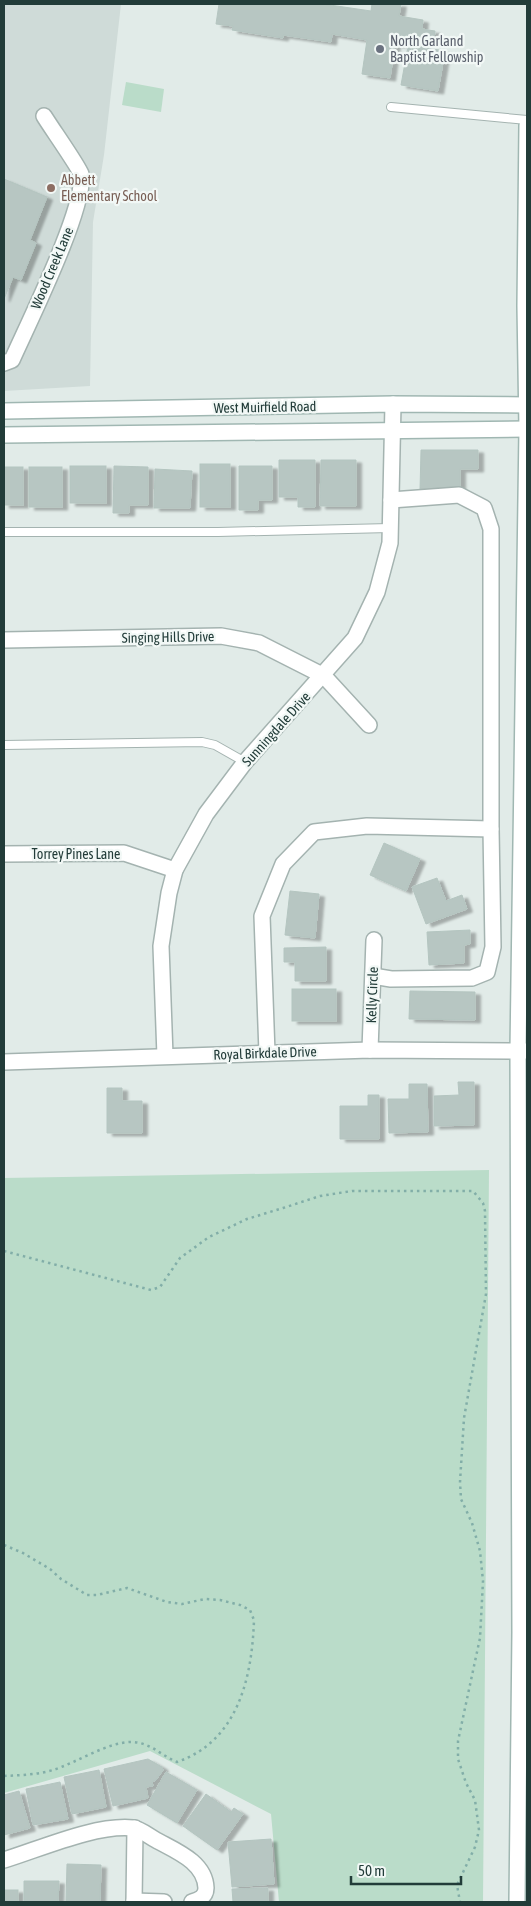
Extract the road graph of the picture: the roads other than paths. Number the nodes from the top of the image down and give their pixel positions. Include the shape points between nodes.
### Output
1 (391, 107) dead end
2 (44, 116) dead end
3 (527, 120) edge
4 (527, 125) edge
5 (4, 363) edge
6 (393, 404) junction
7 (527, 404) edge
8 (4, 411) edge
9 (393, 429) junction
10 (527, 430) edge
11 (4, 435) edge
12 (391, 500) junction
13 (390, 528) junction
14 (4, 532) edge
15 (4, 640) edge
16 (324, 676) junction
17 (369, 725) dead end
18 (4, 745) edge
19 (245, 762) junction
20 (491, 829) junction
21 (4, 854) edge
22 (175, 870) junction
23 (374, 940) dead end
24 (373, 976) junction
25 (370, 1050) junction
26 (523, 1051) edge
27 (267, 1053) junction
28 (165, 1056) junction
29 (4, 1062) edge
30 (135, 1828) junction
31 (4, 1860) edge
32 (134, 1901) edge
33 (164, 1902) edge
34 (192, 1902) edge
35 (517, 1902) edge

1 - 3 lane
2 - 5 street, Wood Creek Lane via 80,172 82,188 58,254 12,360
4 - 7 street
6 - 7 street, West Muirfield Road
6 - 8 street, West Muirfield Road
6 - 9 street, Sunningdale Drive
7 - 10 street
9 - 10 street, West Muirfield Road
9 - 11 street, West Muirfield Road
9 - 12 street, Sunningdale Drive
10 - 26 street
12 - 13 street, Sunningdale Drive
12 - 20 street via 459,495 484,508 491,529
13 - 14 lane
13 - 16 street, Sunningdale Drive via 390,543 377,592 355,638
15 - 16 street, Singing Hills Drive via 220,636 259,643
16 - 17 street
16 - 19 street, Sunningdale Drive
18 - 19 lane via 202,742 215,745
19 - 22 street, Sunningdale Drive via 206,814
20 - 24 street via 493,947 487,972 472,978 391,979
20 - 27 street via 367,826 314,832 283,864 262,916
21 - 22 street, Torrey Pines Lane via 124,854
22 - 28 street, Sunningdale Drive via 161,946
23 - 24 street, Kelly Circle
24 - 25 street, Kelly Circle
25 - 26 street, Royal Birkdale Drive
25 - 27 street, Royal Birkdale Drive
26 - 35 street
27 - 28 street, Royal Birkdale Drive
28 - 29 street, Royal Birkdale Drive
30 - 31 street via 105,1829
30 - 32 street
30 - 34 street via 188,1858 200,1869 206,1880 206,1891 201,1899
32 - 33 street

